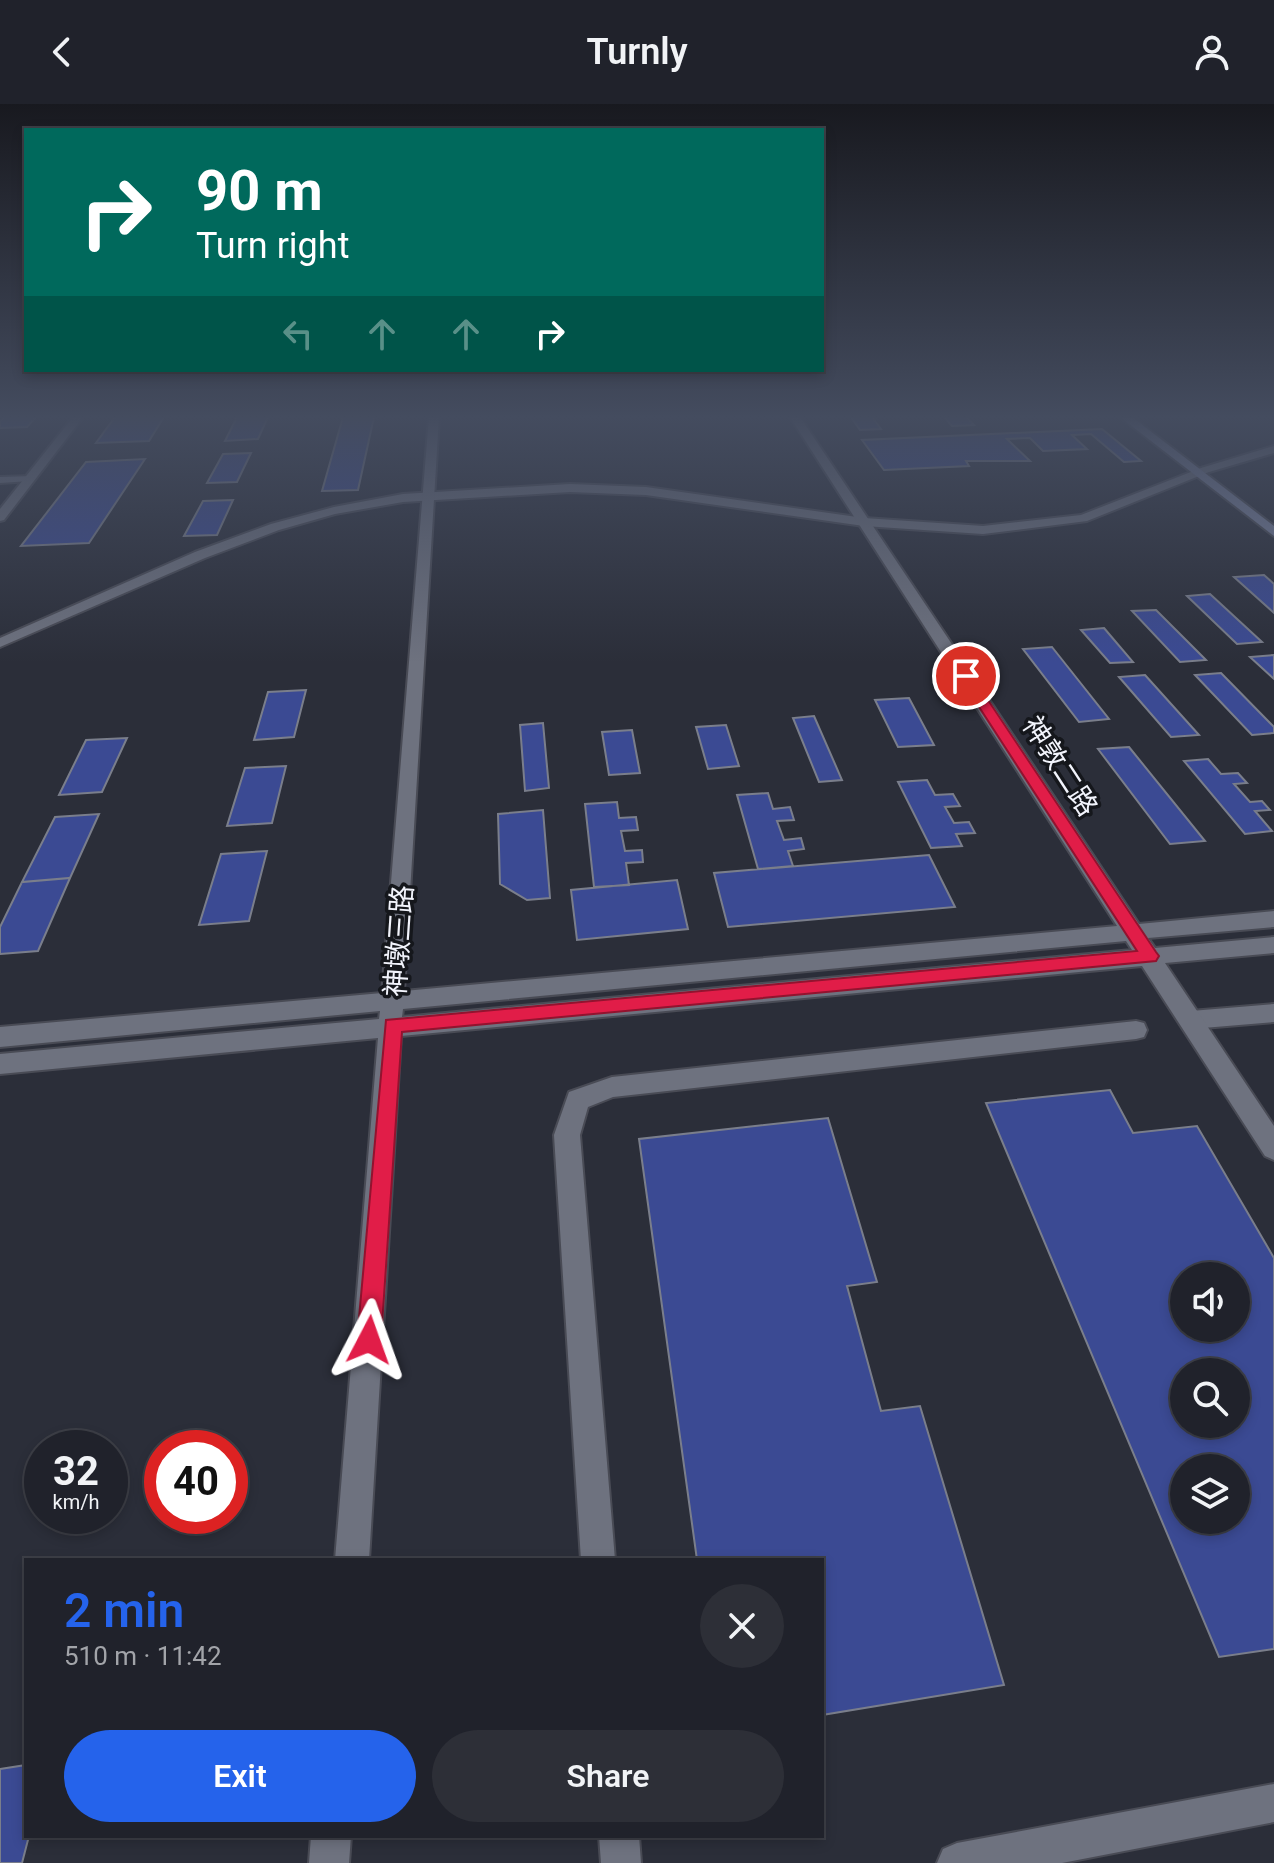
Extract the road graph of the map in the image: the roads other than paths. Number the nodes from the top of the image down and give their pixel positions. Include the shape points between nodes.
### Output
1 (14, 499) edge
2 (405, 499) edge
3 (429, 499) edge
4 (703, 499) edge
5 (849, 499) edge
6 (1132, 499) edge
7 (1234, 499) edge
8 (1241, 499) edge
9 (0, 517) edge
10 (1274, 521) edge
11 (864, 522) junction
12 (1274, 532) edge
13 (0, 643) edge
14 (1274, 919) edge
15 (1135, 933) junction
16 (1274, 945) edge
17 (1150, 956) junction
18 (395, 999) junction
19 (1274, 1013) edge
20 (1191, 1020) junction
21 (393, 1025) junction
22 (1136, 1030) dead end
23 (0, 1037) edge
24 (0, 1064) edge
25 (1274, 1148) edge
26 (352, 1558) edge
27 (598, 1558) edge
28 (1274, 1803) edge
29 (331, 1838) edge
30 (619, 1838) edge
31 (1008, 1858) edge
32 (329, 1863) edge
33 (621, 1863) edge
34 (957, 1863) edge

1 - 9 street
2 - 13 street via 275,527
3 - 18 street, 神墩三路
4 - 11 street
5 - 11 street, 神敦二路
6 - 11 street via 1083,518 983,530
7 - 12 main road
8 - 10 main road
11 - 15 street, 神敦二路
14 - 15 street
15 - 17 street, 神敦二路
15 - 18 street
16 - 17 street
17 - 20 street, 神敦二路
17 - 21 street
18 - 21 street, 神墩三路
18 - 23 street
19 - 20 street
20 - 25 street, 神敦二路
21 - 24 street
21 - 26 street, 神墩三路
22 - 27 street via 612,1087 578,1100 567,1135
28 - 31 street
29 - 32 street
30 - 33 street
31 - 34 street

